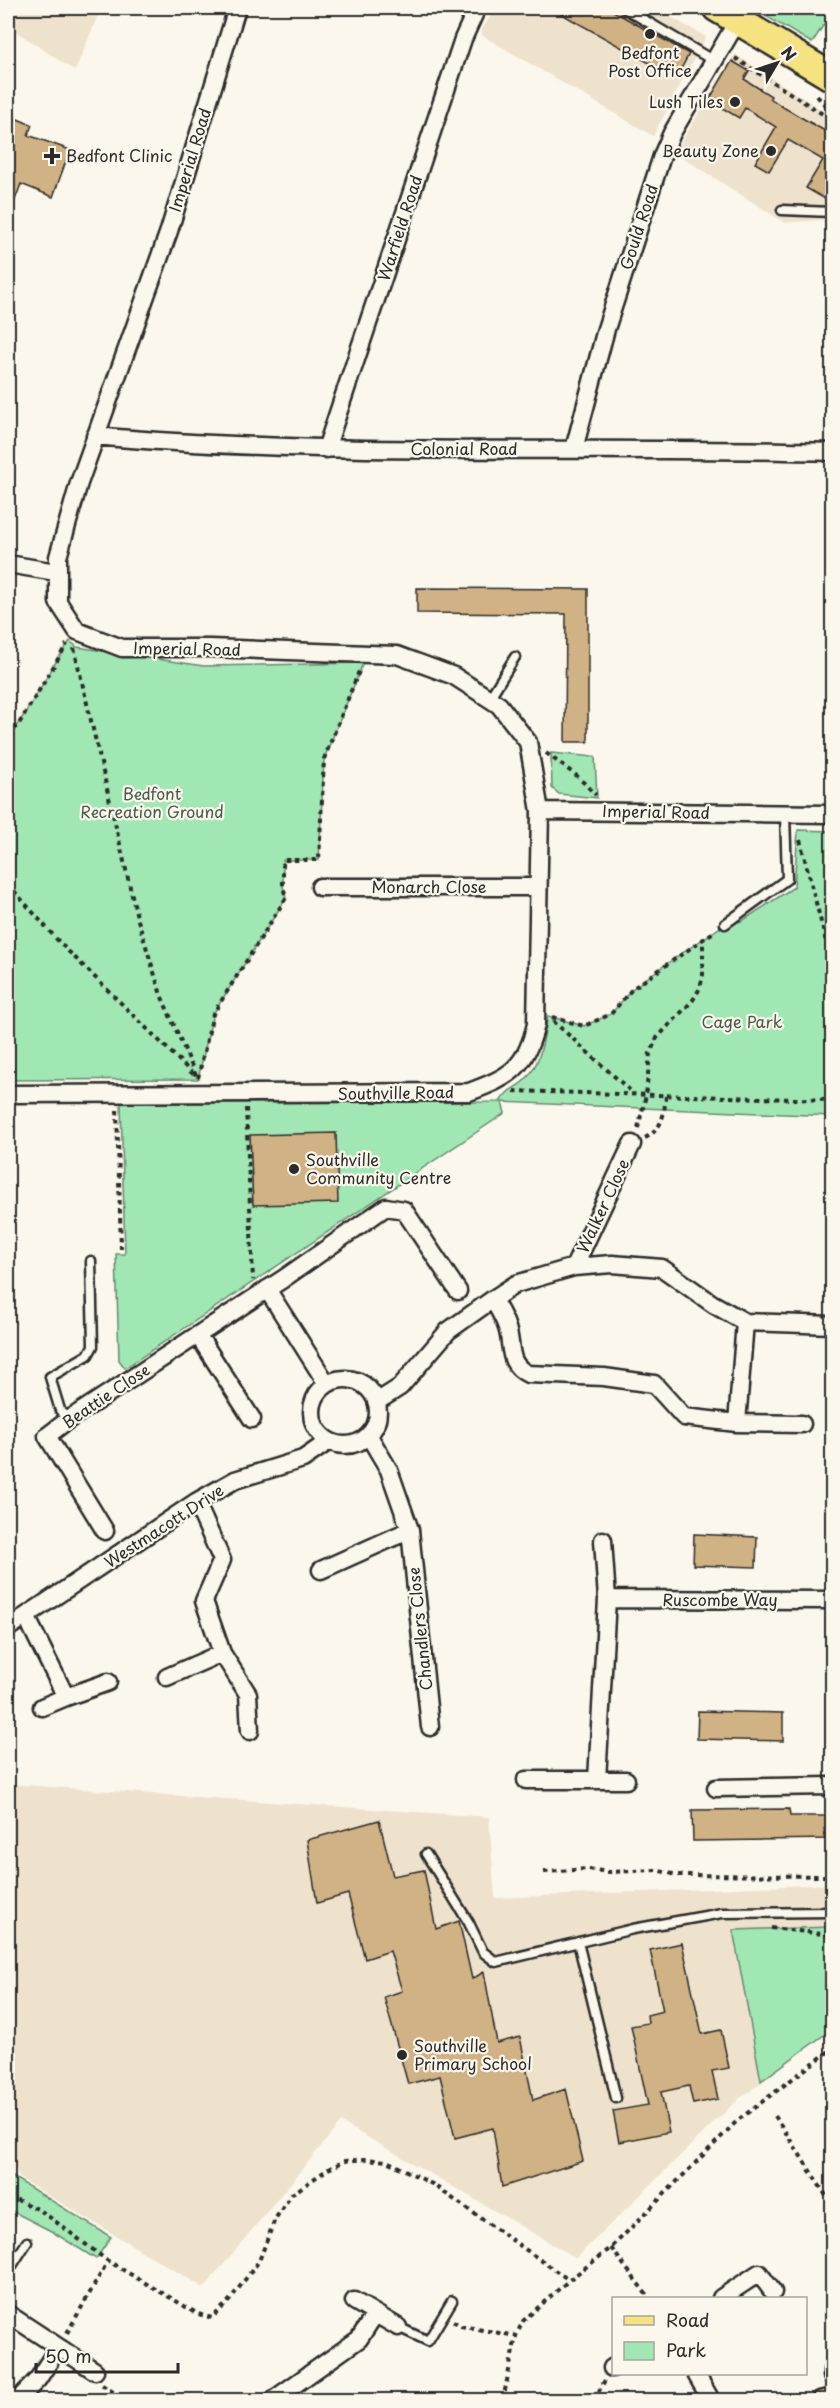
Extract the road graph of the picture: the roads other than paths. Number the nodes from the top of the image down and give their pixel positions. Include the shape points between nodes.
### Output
1 (237, 8) edge
2 (477, 8) edge
3 (624, 8) edge
4 (728, 14) edge
5 (722, 58) junction
6 (832, 77) edge
7 (782, 210) dead end
8 (832, 212) edge
9 (95, 436) junction
10 (326, 449) junction
11 (574, 449) junction
12 (832, 452) edge
13 (8, 564) edge
14 (56, 572) junction
15 (515, 657) dead end
16 (489, 699) junction
17 (540, 811) junction
18 (785, 813) junction
19 (832, 814) edge
20 (320, 886) dead end
21 (538, 887) junction
22 (724, 924) road end
23 (8, 1094) edge
24 (632, 1144) dead end
25 (91, 1261) dead end
26 (574, 1267) junction
27 (263, 1291) junction
28 (458, 1291) dead end
29 (493, 1299) junction
30 (745, 1322) junction
31 (832, 1325) edge
32 (198, 1335) junction
33 (327, 1384) junction
34 (378, 1401) junction
35 (252, 1419) dead end
36 (68, 1420) junction
37 (737, 1423) junction
38 (802, 1424) dead end
39 (369, 1436) junction
40 (329, 1441) junction
41 (196, 1502) junction
42 (410, 1530) junction
43 (105, 1531) dead end
44 (603, 1540) dead end
45 (321, 1570) dead end
46 (607, 1599) junction
47 (832, 1600) edge
48 (26, 1616) junction
49 (8, 1628) edge
50 (222, 1653) junction
51 (167, 1677) dead end
52 (108, 1682) dead end
53 (66, 1697) junction
54 (42, 1707) dead end
55 (430, 1727) dead end
56 (250, 1731) dead end
57 (526, 1780) dead end
58 (597, 1780) junction
59 (626, 1780) dead end
60 (832, 1786) edge
61 (716, 1788) dead end
62 (426, 1854) dead end
63 (832, 1912) edge
64 (578, 1942) junction
65 (616, 2097) dead end
66 (27, 2242) dead end
67 (8, 2272) edge
68 (772, 2292) dead end
69 (723, 2297) edge
70 (354, 2301) dead end
71 (452, 2301) dead end
72 (8, 2314) edge
73 (375, 2314) junction
74 (398, 2327) joint
75 (58, 2348) junction
76 (95, 2371) road end
77 (832, 2372) edge
78 (697, 2375) edge
79 (832, 2376) edge
80 (832, 2397) edge
81 (18, 2400) edge
82 (273, 2400) edge
83 (711, 2400) edge
84 (820, 2400) edge

1 - 9 street, Imperial Road via 169,231
2 - 10 street, Warfield Road via 459,50
3 - 5 lane
4 - 5 street, Gould Road
4 - 6 main road
5 - 11 street, Gould Road via 672,133 662,156 606,329
7 - 8 lane
9 - 10 street, Colonial Road via 183,444
9 - 14 street, Imperial Road
10 - 11 street, Colonial Road
11 - 12 street, Colonial Road
13 - 14 street
14 - 16 street, Imperial Road via 58,602 77,631 122,648 397,655 454,676
15 - 16 lane
16 - 17 street, Imperial Road via 499,705 528,742
17 - 18 street, Imperial Road
17 - 21 street, Southville Road
18 - 19 street, Imperial Road
18 - 22 lane via 787,879
20 - 21 street, Monarch Close
21 - 23 street, Southville Road via 536,1024 531,1046 500,1081 470,1092
24 - 26 street, Walker Close
25 - 36 lane via 93,1346 88,1355 50,1377 60,1410
26 - 29 street via 516,1284
26 - 30 street via 612,1264 662,1268
27 - 28 street, Beattie Close via 386,1207 404,1210
27 - 32 street, Beattie Close
27 - 33 street
29 - 34 street via 448,1331 400,1387
29 - 37 street via 507,1326 518,1369 528,1374 604,1377 654,1384 684,1417
30 - 31 street
30 - 37 street
32 - 35 street
32 - 36 street, Beattie Close
33 - 34 street via 336,1379 356,1380 366,1385
33 - 40 street via 318,1391 312,1413 320,1434
34 - 39 street via 378,1420
36 - 43 street, Beattie Close via 48,1436
37 - 38 street
39 - 40 street via 350,1446
39 - 42 street, Chandlers Close via 389,1470
40 - 41 street, Westmacott Drive via 303,1459 235,1480
41 - 48 street, Westmacott Drive
41 - 50 street via 222,1560 204,1601
42 - 45 street
42 - 55 street, Chandlers Close
44 - 46 street
46 - 47 street, Ruscombe Way
46 - 58 street
48 - 49 street, Westmacott Drive
48 - 53 street
50 - 51 street
50 - 56 street via 248,1694
52 - 53 street
53 - 54 street
57 - 58 street
58 - 59 street
60 - 61 street
62 - 64 lane via 483,1952 496,1962
63 - 64 lane via 722,1913
64 - 65 lane
66 - 67 lane
68 - 69 street via 759,2273
70 - 73 street
71 - 74 lane via 428,2341
72 - 75 street
73 - 74 street
73 - 82 street via 359,2339
75 - 76 street
75 - 81 street via 38,2379
77 - 79 street
78 - 83 street
80 - 84 street

